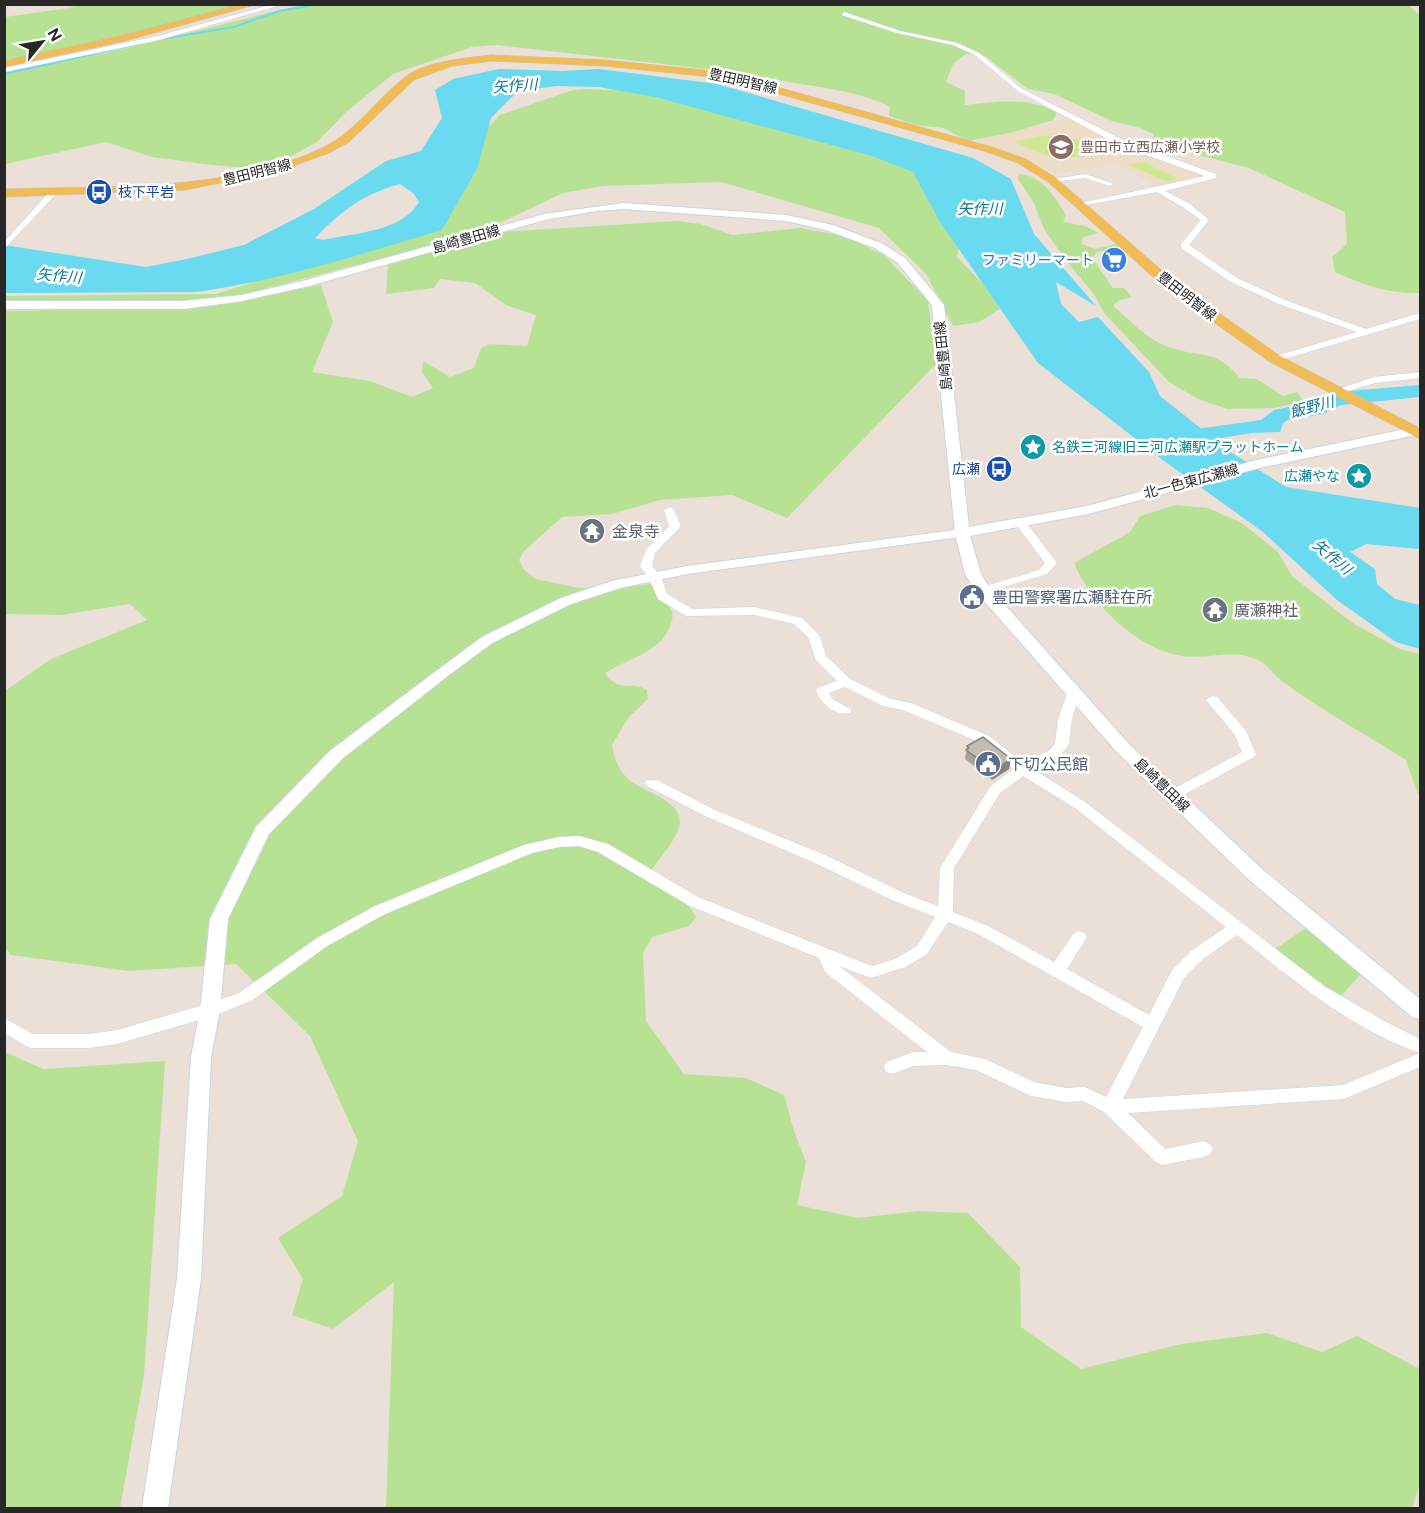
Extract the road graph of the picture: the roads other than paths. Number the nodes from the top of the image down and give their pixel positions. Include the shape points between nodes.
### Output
1 (254, 4) edge
2 (282, 4) edge
3 (844, 14) dead end
4 (4, 66) edge
5 (1052, 180) junction
6 (1110, 184) dead end
7 (1158, 190) junction
8 (55, 191) junction
9 (4, 192) edge
10 (1080, 204) junction
11 (4, 247) edge
12 (4, 305) edge
13 (1420, 316) edge
14 (1363, 331) junction
15 (1275, 359) junction
16 (1420, 375) edge
17 (1337, 393) junction
18 (1419, 432) edge
19 (669, 510) dead end
20 (1022, 523) junction
21 (962, 533) junction
22 (655, 577) junction
23 (983, 590) junction
24 (846, 682) junction
25 (1074, 692) junction
26 (1212, 700) dead end
27 (845, 710) dead end
28 (1022, 769) junction
29 (652, 783) dead end
30 (1173, 795) junction
31 (945, 914) junction
32 (1238, 927) junction
33 (1079, 937) dead end
34 (826, 955) junction
35 (1057, 971) junction
36 (210, 1010) junction
37 (1420, 1011) edge
38 (4, 1024) edge
39 (1151, 1024) junction
40 (1420, 1046) edge
41 (947, 1058) junction
42 (1420, 1060) edge
43 (892, 1067) dead end
44 (1110, 1107) junction
45 (1204, 1149) dead end
46 (155, 1509) edge

1 - 4 main road
2 - 4 street via 159,38
3 - 7 street via 899,32 955,44 977,54 1020,90 1114,139 1213,176
5 - 6 street via 1085,176
5 - 8 main road, 豊田明智線 via 1022,161 997,152 739,78 671,68 492,58 450,63 410,78 345,141 275,169 199,184
5 - 10 main road, 豊田明智線
7 - 10 street
7 - 14 street via 1206,220 1184,246 1217,270 1282,302
8 - 9 main road, 豊田明智線
8 - 11 street
10 - 15 main road, 豊田明智線 via 1170,285
12 - 21 main road, 島崎豊田線 via 183,305 243,298 544,217 596,208 624,206 786,218 829,227 879,246 901,260 938,305
13 - 14 street
14 - 15 street
15 - 17 main road, 豊田明智線
16 - 17 street via 1374,380
17 - 18 main road, 豊田明智線
18 - 20 main road, 北一色東広瀬線 via 1286,458 1088,510
19 - 22 street via 675,526 650,552 646,566
20 - 21 main road, 北一色東広瀬線
20 - 23 street via 1051,563 1043,572
21 - 22 street
21 - 23 main road, 島崎豊田線 via 973,574
22 - 24 street via 662,596 690,613 754,611 798,621 814,636 820,657
22 - 36 street via 617,584 566,601 487,640 338,754 301,788 262,831 219,919
23 - 25 main road, 島崎豊田線
24 - 27 street via 822,691 827,702
24 - 28 street via 888,703 906,706 984,739
25 - 28 street via 1062,744 1055,753
25 - 30 main road, 島崎豊田線 via 1122,747
26 - 30 street via 1241,734 1249,754
28 - 31 street via 988,799 947,868
28 - 32 street via 1080,805
29 - 31 street via 710,813
30 - 37 main road, 島崎豊田線 via 1256,874
31 - 34 street via 922,950 900,963 871,972
31 - 35 street
32 - 39 street via 1197,955 1178,974
32 - 40 street via 1318,990
33 - 35 street
34 - 36 street via 693,901 603,848 579,841 559,842 529,849 361,919 245,997
34 - 41 street via 831,968
35 - 39 street
36 - 38 street via 117,1037 89,1041 30,1041
36 - 46 street via 201,1057 189,1279
39 - 44 street
41 - 43 street via 914,1059
41 - 44 street via 979,1064 1031,1089 1085,1094
42 - 44 street via 1344,1092
44 - 45 street via 1162,1157

